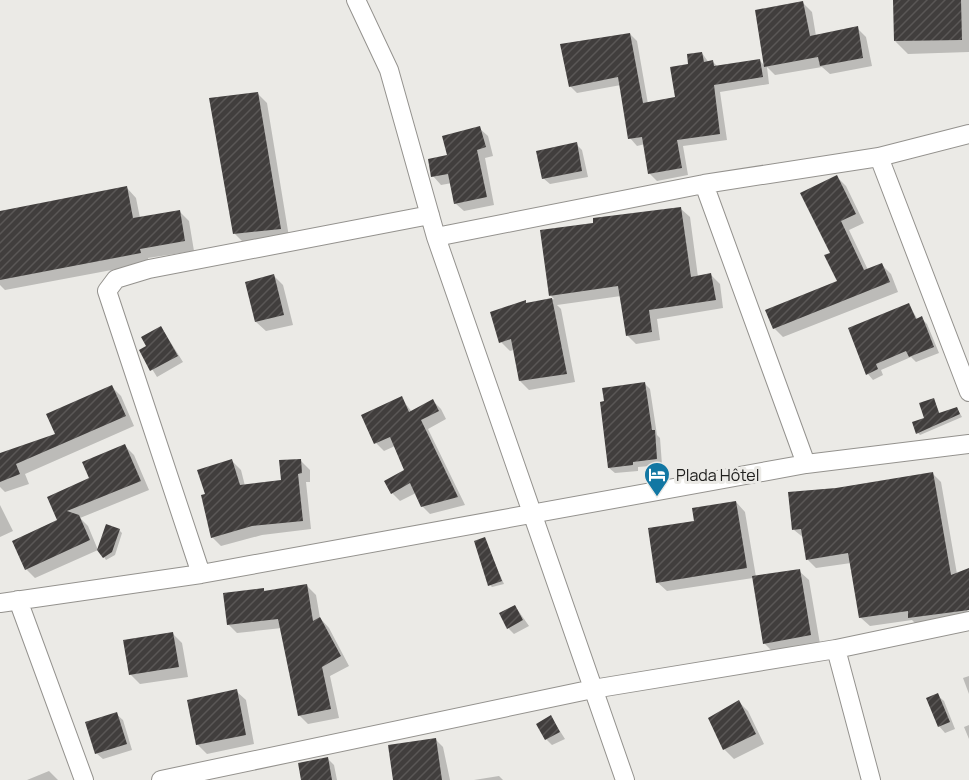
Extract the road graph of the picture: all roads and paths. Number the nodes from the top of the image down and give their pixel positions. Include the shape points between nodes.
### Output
1 (356, 0) edge
2 (969, 134) edge
3 (879, 157) junction
4 (704, 184) junction
5 (430, 215) junction
6 (436, 237) junction
7 (969, 392) edge
8 (969, 444) edge
9 (806, 464) junction
10 (532, 514) junction
11 (201, 574) junction
12 (18, 600) junction
13 (0, 603) edge
14 (969, 621) edge
15 (836, 649) junction
16 (593, 689) junction
17 (84, 780) edge
18 (161, 780) edge
19 (625, 780) edge
20 (871, 780) edge

1 - 5 street via 389,70
2 - 3 street
3 - 4 street
3 - 7 street
4 - 6 street
4 - 9 street
5 - 6 street
5 - 11 street via 149,269 116,279 107,291
6 - 10 street
8 - 9 street
9 - 10 street
10 - 11 street
10 - 16 street
11 - 12 street
12 - 13 street
12 - 17 street
14 - 15 street
15 - 16 street
15 - 20 street
16 - 18 street
16 - 19 street

